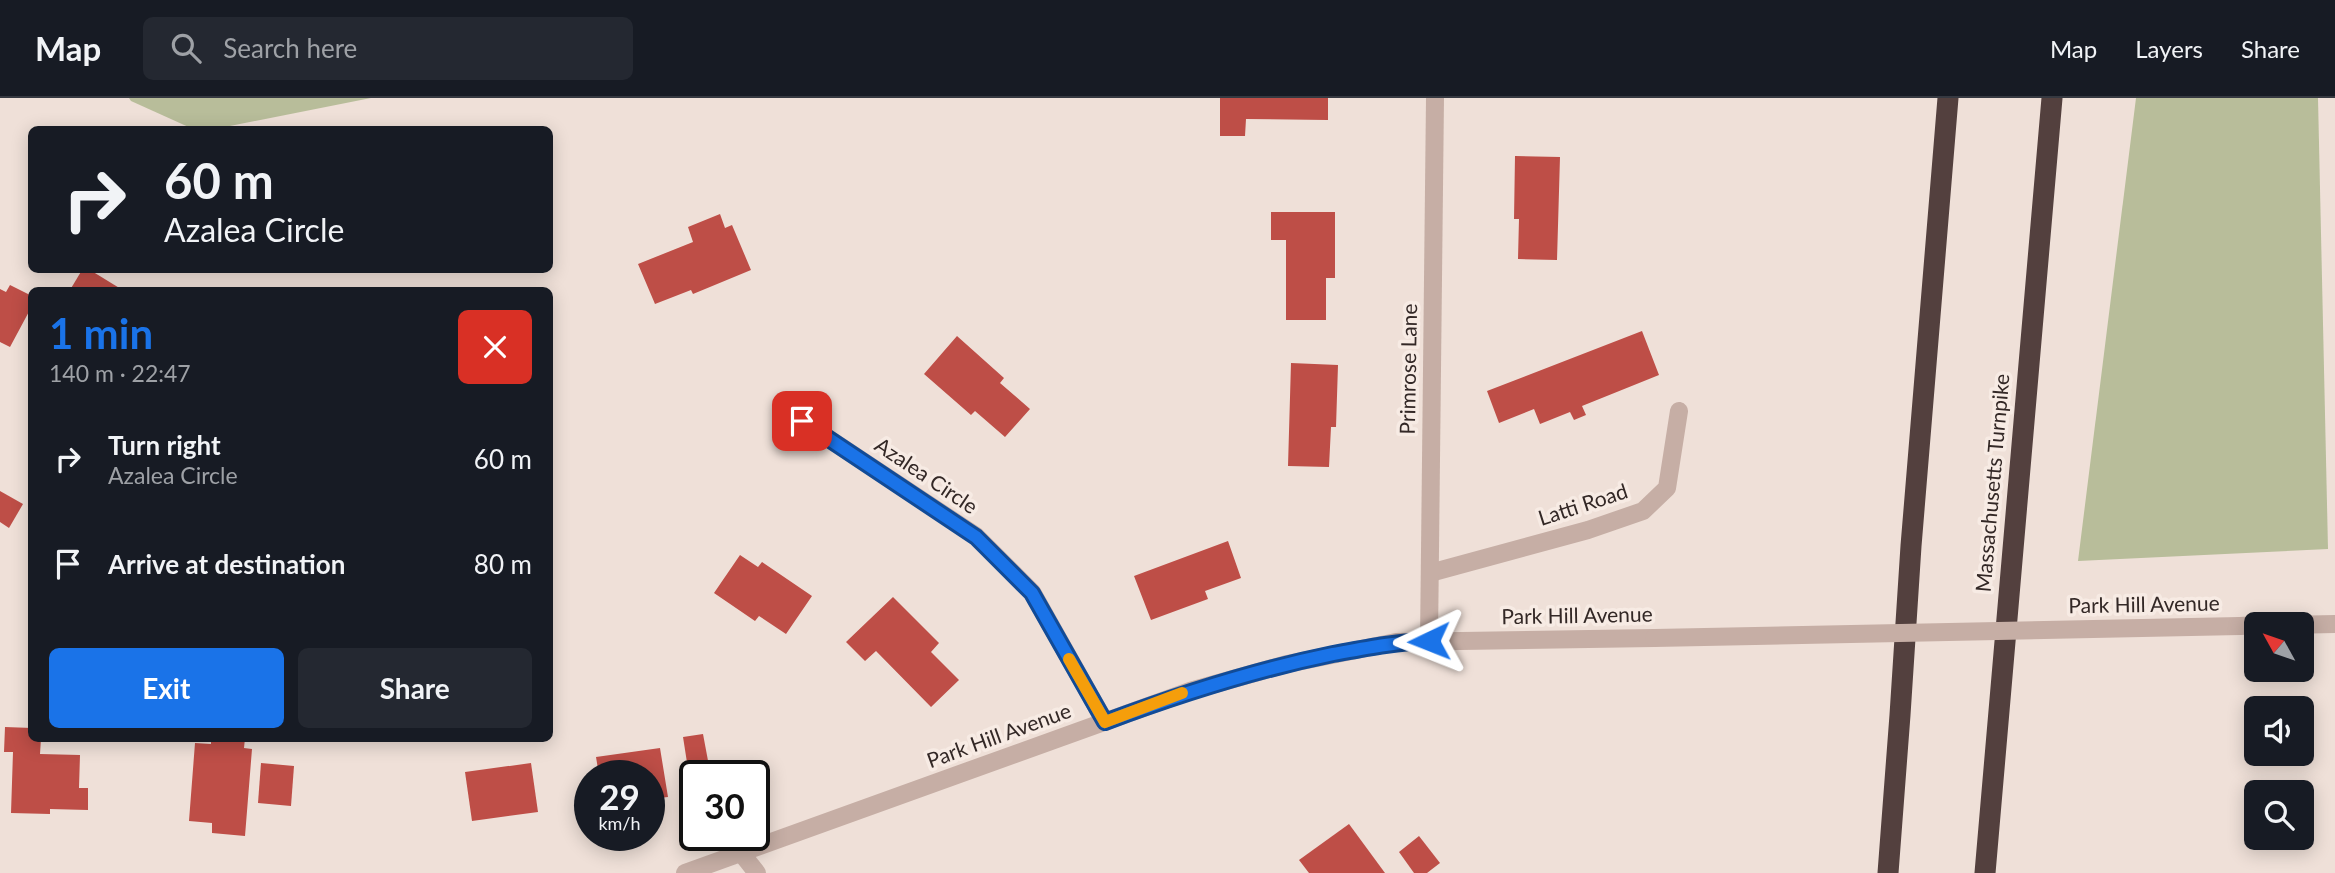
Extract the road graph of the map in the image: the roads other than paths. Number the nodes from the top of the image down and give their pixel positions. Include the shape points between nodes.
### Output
1 (1435, 98) edge
2 (1948, 98) edge
3 (2052, 98) edge
4 (1679, 411) dead end
5 (802, 421) dead end
6 (1430, 573) junction
7 (2314, 624) edge
8 (2335, 624) edge
9 (2244, 625) edge
10 (1429, 641) junction
11 (1105, 722) junction
12 (742, 854) junction
13 (685, 873) edge
14 (757, 873) edge
15 (1888, 873) edge
16 (1985, 873) edge

1 - 6 street, Primrose Lane
2 - 15 highway
3 - 16 highway, Massachusetts Turnpike
4 - 6 street, Latti Road via 1667,488 1643,511
5 - 11 street, Azalea Circle via 976,537 1032,593
6 - 10 street, Primrose Lane
7 - 8 street
9 - 10 street, Park Hill Avenue, bridge
10 - 11 street, Park Hill Avenue via 1396,642 1287,664 1190,691
11 - 12 street, Park Hill Avenue
12 - 13 street, Park Hill Avenue
12 - 14 street

